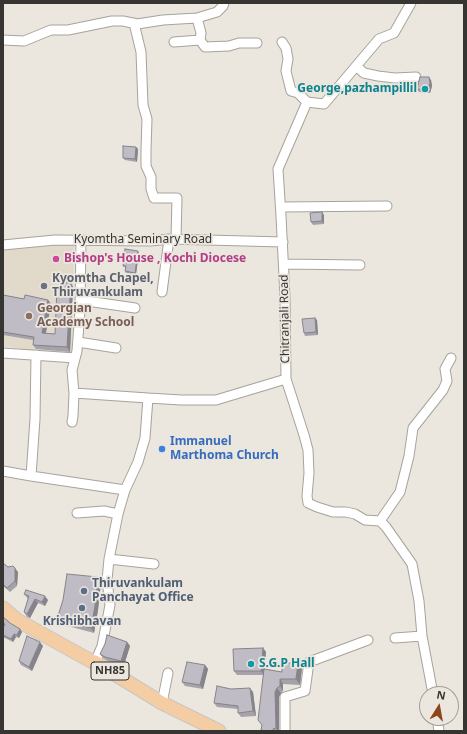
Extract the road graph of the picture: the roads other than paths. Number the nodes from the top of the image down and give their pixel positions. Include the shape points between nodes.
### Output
1 (224, 3) edge
2 (411, 3) edge
3 (197, 18) junction
4 (134, 23) junction
5 (3, 40) edge
6 (200, 40) junction
7 (174, 42) dead end
8 (282, 42) dead end
9 (257, 43) dead end
10 (356, 66) junction
11 (416, 77) dead end
12 (306, 102) junction
13 (387, 206) dead end
14 (281, 207) junction
15 (172, 239) junction
16 (81, 240) junction
17 (283, 242) junction
18 (3, 245) edge
19 (284, 264) junction
20 (360, 266) dead end
21 (162, 292) dead end
22 (80, 300) junction
23 (135, 308) dead end
24 (78, 342) junction
25 (116, 348) dead end
26 (3, 353) edge
27 (36, 355) junction
28 (75, 358) junction
29 (451, 358) dead end
30 (286, 379) junction
31 (74, 393) junction
32 (148, 398) junction
33 (72, 422) dead end
34 (3, 471) edge
35 (31, 476) junction
36 (125, 490) junction
37 (77, 513) dead end
38 (118, 514) junction
39 (380, 521) junction
40 (109, 559) junction
41 (154, 564) dead end
42 (3, 608) edge
43 (422, 636) junction
44 (395, 638) dead end
45 (368, 640) dead end
46 (95, 662) junction
47 (168, 673) dead end
48 (431, 686) edge
49 (162, 703) junction
50 (219, 731) edge
51 (285, 731) edge

1 - 3 street via 216,12
2 - 10 street via 394,33 379,39
3 - 4 street
3 - 6 street
4 - 5 street via 112,21 68,30 51,30 24,41
4 - 15 street via 141,52 143,105 147,120 146,166 151,177 154,198 177,198
6 - 7 street
6 - 9 street via 204,47
8 - 12 street via 286,48 286,71 292,92 298,93
10 - 11 street via 364,73 378,76
10 - 12 street via 324,104
12 - 14 street, Chitranjali Road via 278,169
13 - 14 street
14 - 17 street, Chitranjali Road
15 - 16 street, Kyomtha Seminary Road
15 - 17 street, Kyomtha Seminary Road
15 - 21 street
16 - 18 street, Kyomtha Seminary Road
16 - 22 street
17 - 19 street, Chitranjali Road
19 - 20 street
19 - 30 street, Chitranjali Road
22 - 23 street
22 - 24 street
24 - 25 street
24 - 28 street
26 - 27 street
27 - 28 street
27 - 35 street
28 - 31 street via 72,370
29 - 39 street via 445,369 447,381 443,390 413,428 400,492
30 - 32 street, Chitranjali Road via 216,400
30 - 39 street via 308,450 308,503 333,512 355,514 365,520
31 - 32 street, Chitranjali Road
31 - 33 street
32 - 36 street via 145,438 138,462
34 - 35 street
35 - 36 street
36 - 38 street
37 - 38 street via 104,511
38 - 40 street
39 - 43 street via 412,564
40 - 41 street
40 - 46 street via 107,580 110,605 102,646
42 - 46 highway, NH85 via 17,620
43 - 44 street
43 - 48 street
45 - 51 street via 309,662 305,691 285,697
46 - 49 highway, NH85
47 - 49 street
49 - 50 highway, NH85

